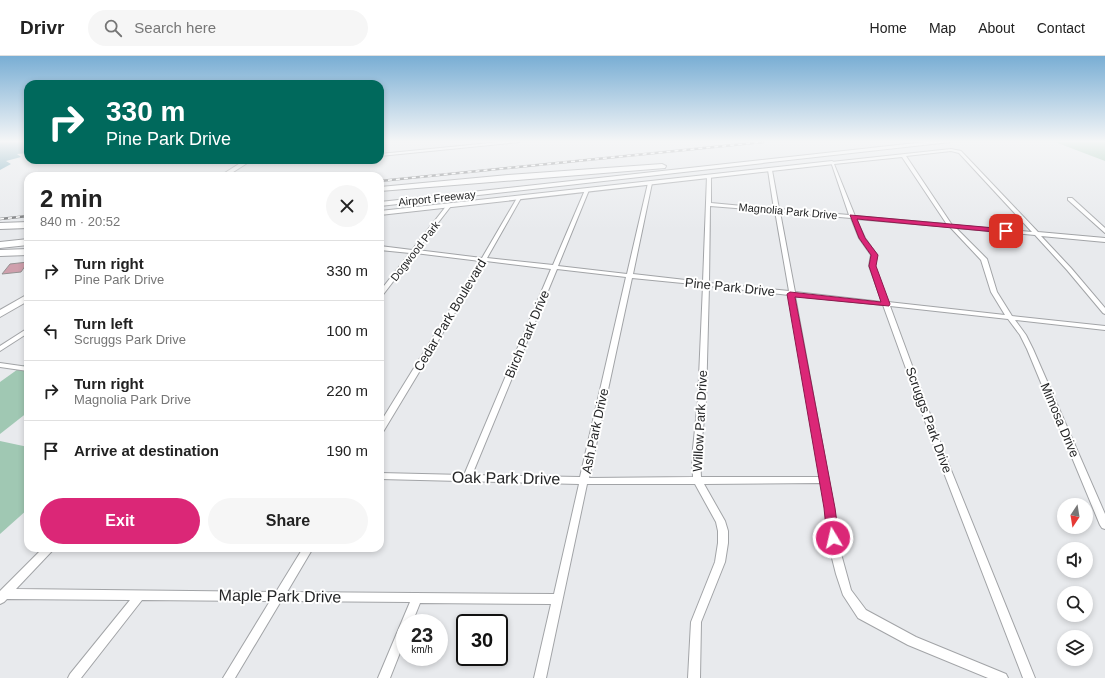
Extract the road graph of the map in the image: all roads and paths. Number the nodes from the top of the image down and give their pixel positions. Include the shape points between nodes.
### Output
1 (591, 171) edge
2 (637, 171) edge
3 (682, 171) edge
4 (761, 171) edge
5 (770, 171) edge
6 (835, 171) edge
7 (914, 171) edge
8 (977, 171) edge
9 (709, 177) junction
10 (582, 182) junction
11 (528, 183) junction
12 (650, 184) junction
13 (384, 189) edge
14 (587, 190) junction
15 (384, 194) edge
16 (519, 198) junction
17 (384, 199) edge
18 (1070, 199) dead end
19 (384, 204) edge
20 (709, 204) junction
21 (449, 206) junction
22 (384, 209) edge
23 (778, 210) junction
24 (384, 213) edge
25 (852, 217) junction
26 (24, 225) edge
27 (950, 226) junction
28 (0, 227) edge
29 (1105, 231) edge
30 (1034, 233) junction
31 (24, 235) edge
32 (0, 238) edge
33 (1105, 240) edge
34 (24, 242) edge
35 (0, 245) edge
36 (384, 248) edge
37 (24, 249) edge
38 (24, 252) edge
39 (414, 252) junction
40 (0, 253) edge
41 (484, 260) junction
42 (554, 268) junction
43 (629, 276) junction
44 (707, 285) junction
45 (384, 290) edge
46 (790, 294) junction
47 (24, 299) edge
48 (886, 304) junction
49 (1105, 312) edge
50 (0, 314) edge
51 (1011, 318) junction
52 (1105, 328) edge
53 (24, 333) edge
54 (0, 349) edge
55 (0, 365) edge
56 (24, 368) edge
57 (384, 423) edge
58 (384, 476) edge
59 (467, 477) junction
60 (585, 480) junction
61 (697, 480) junction
62 (824, 480) junction
63 (1105, 525) edge
64 (45, 552) edge
65 (306, 552) edge
66 (140, 595) junction
67 (2, 596) edge
68 (279, 596) junction
69 (417, 598) junction
70 (556, 599) junction
71 (411, 614) edge
72 (396, 649) edge
73 (74, 678) edge
74 (228, 678) edge
75 (384, 678) edge
76 (540, 678) edge
77 (694, 678) edge
78 (1002, 678) edge
79 (1029, 678) edge

1 - 13 highway
2 - 11 highway, Airport Freeway
3 - 10 highway, Airport Freeway
4 - 9 main road, Airport Freeway
5 - 23 street
6 - 25 street, Scruggs Park Drive
7 - 27 street, Mimosa Drive
8 - 30 street
9 - 12 main road, Airport Freeway
9 - 20 street, Willow Park Drive
10 - 19 highway, Airport Freeway
10 - 22 highway
11 - 15 highway
11 - 17 highway, Airport Freeway
12 - 14 main road, Airport Freeway
12 - 43 street, Ash Park Drive
14 - 16 main road, Airport Freeway
14 - 42 street, Birch Park Drive
16 - 21 main road, Airport Freeway
16 - 41 street, Cedar Park Boulevard
18 - 29 street
20 - 23 street, Magnolia Park Drive
20 - 44 street, Willow Park Drive
21 - 24 main road, Airport Freeway
21 - 39 street, Dogwood Park
23 - 25 street, Magnolia Park Drive
23 - 46 street
25 - 27 street, Magnolia Park Drive
25 - 48 street, Scruggs Park Drive via 874,255 872,266
26 - 28 highway
27 - 30 street, Magnolia Park Drive
27 - 51 street, Mimosa Drive via 984,259 994,292
30 - 33 street, Magnolia Park Drive
30 - 49 street
31 - 32 highway
34 - 35 highway
36 - 39 street, Pine Park Drive
37 - 40 highway
38 - 40 highway
39 - 41 street, Pine Park Drive
39 - 45 street, Dogwood Park
41 - 42 street, Pine Park Drive
41 - 57 street, Cedar Park Boulevard
42 - 43 street, Pine Park Drive
42 - 59 street, Birch Park Drive
43 - 44 street, Pine Park Drive
43 - 60 street, Ash Park Drive
44 - 46 street, Pine Park Drive
44 - 61 street, Willow Park Drive via 702,400 696,458
46 - 48 street, Pine Park Drive
46 - 62 street
47 - 50 main road
48 - 51 street, Pine Park Drive
48 - 79 street, Scruggs Park Drive via 943,460
51 - 52 street, Pine Park Drive
51 - 63 street, Mimosa Drive via 1030,349
53 - 54 street
55 - 56 street
58 - 59 street, Oak Park Drive
59 - 60 street, Oak Park Drive
60 - 61 street, Oak Park Drive
60 - 70 street, Ash Park Drive
61 - 62 street, Oak Park Drive
61 - 77 street, Willow Park Drive via 720,521 723,544 720,562 696,622
62 - 78 street via 839,568 847,592 862,614 906,638
64 - 67 street
65 - 68 street
66 - 67 street, Maple Park Drive
66 - 68 street, Maple Park Drive
66 - 73 street
68 - 69 street, Maple Park Drive
68 - 74 street
69 - 70 street, Maple Park Drive
69 - 71 street
70 - 76 street, Ash Park Drive
72 - 75 street

